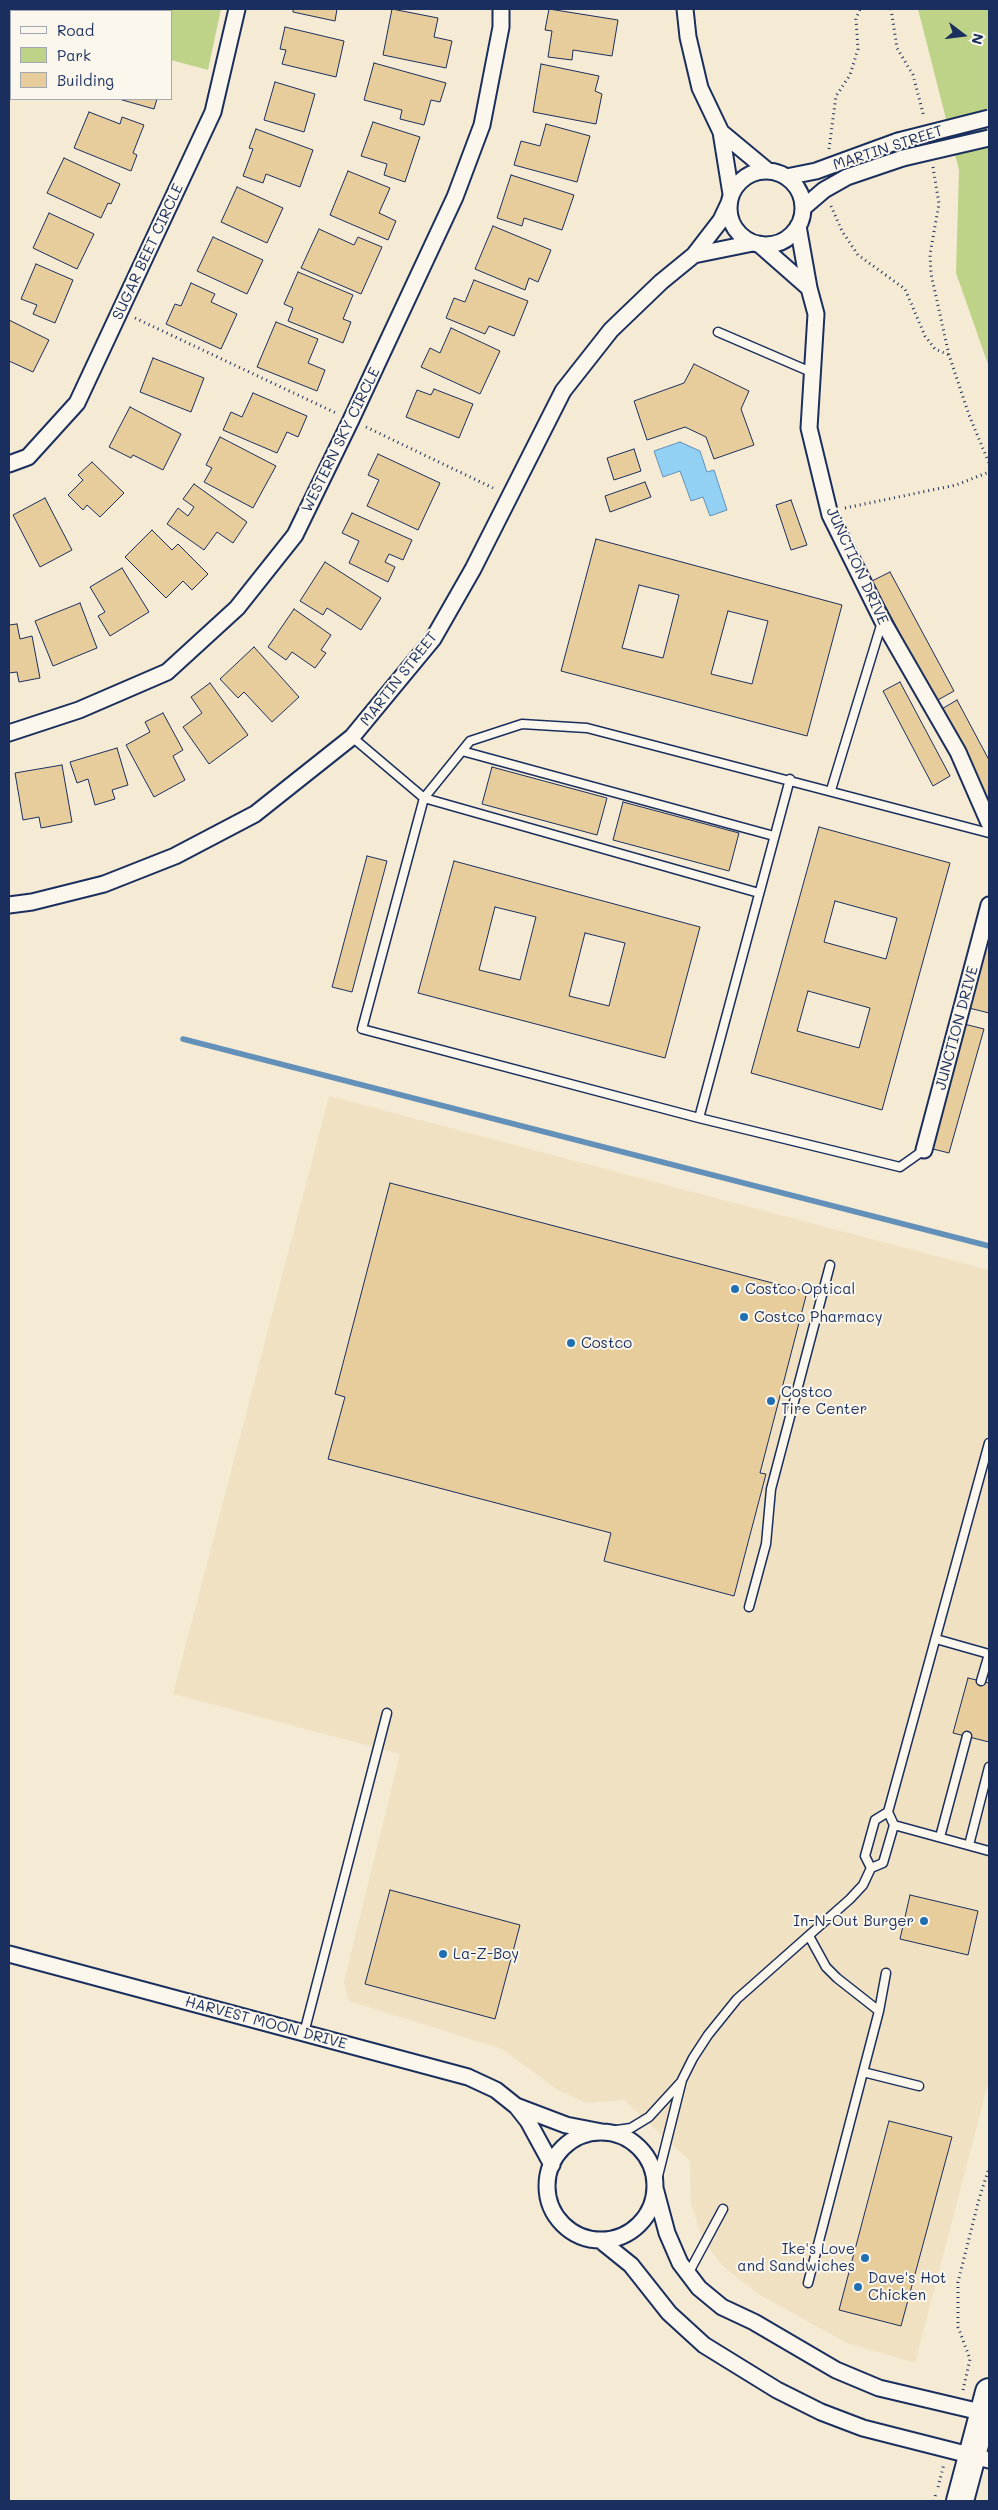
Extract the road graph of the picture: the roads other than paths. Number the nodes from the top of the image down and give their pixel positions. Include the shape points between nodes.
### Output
1 (237, 9) edge
2 (501, 9) edge
3 (685, 9) edge
4 (989, 118) edge
5 (721, 132) junction
6 (989, 138) edge
7 (768, 171) junction
8 (786, 177) junction
9 (730, 199) junction
10 (803, 208) junction
11 (798, 226) junction
12 (756, 244) junction
13 (694, 255) junction
14 (808, 288) junction
15 (718, 332) dead end
16 (811, 372) junction
17 (9, 464) edge
18 (882, 620) junction
19 (9, 733) edge
20 (352, 737) junction
21 (462, 751) junction
22 (790, 779) junction
23 (831, 790) junction
24 (424, 798) junction
25 (989, 822) edge
26 (989, 833) edge
27 (774, 836) junction
28 (759, 894) junction
29 (989, 905) edge
30 (9, 906) edge
31 (699, 1118) junction
32 (924, 1150) joint
33 (830, 1265) dead end
34 (989, 1443) edge
35 (749, 1607) dead end
36 (936, 1639) junction
37 (989, 1654) edge
38 (981, 1681) dead end
39 (387, 1713) dead end
40 (967, 1736) dead end
41 (989, 1768) edge
42 (888, 1812) junction
43 (894, 1825) junction
44 (940, 1837) junction
45 (969, 1845) junction
46 (989, 1851) edge
47 (871, 1868) junction
48 (809, 1936) junction
49 (9, 1954) edge
50 (886, 1973) dead end
51 (878, 2011) junction
52 (304, 2033) junction
53 (863, 2072) junction
54 (682, 2080) junction
55 (919, 2086) dead end
56 (516, 2106) junction
57 (602, 2132) junction
58 (552, 2165) junction
59 (655, 2188) junction
60 (723, 2209) dead end
61 (600, 2240) junction
62 (688, 2274) junction
63 (808, 2283) dead end
64 (980, 2406) edge
65 (969, 2455) edge
66 (960, 2501) edge

1 - 17 street, SUGAR BEET CIRCLE via 213,112 77,403 28,457
2 - 19 street, WESTERN SKY CIRCLE via 501,27 482,125 455,197 295,535 237,608 167,672 79,710
3 - 5 street via 700,88
4 - 8 street, MARTIN STREET, bridge via 898,141 816,171
5 - 7 street
5 - 9 street
6 - 10 street, MARTIN STREET, bridge via 902,158 848,177 824,190
7 - 8 street
7 - 9 street via 750,174 736,186
8 - 10 street via 795,186
9 - 12 street via 734,228 742,237
9 - 13 street, MARTIN STREET via 721,220
10 - 11 street
11 - 12 street via 788,238 774,244
11 - 14 street, JUNCTION DRIVE
12 - 13 street, MARTIN STREET
12 - 14 street
13 - 20 street, MARTIN STREET via 610,330 563,391 473,570 433,639
14 - 16 street, JUNCTION DRIVE via 816,314
15 - 16 lane
16 - 18 street, JUNCTION DRIVE via 809,428 830,515
18 - 23 lane
18 - 25 street, JUNCTION DRIVE via 958,752
20 - 24 lane
20 - 30 street, MARTIN STREET via 255,814 176,856 104,884
21 - 22 lane via 470,741 522,724 587,728
21 - 24 lane
21 - 27 lane
22 - 23 lane
22 - 27 lane
23 - 26 lane
24 - 28 lane
24 - 31 lane via 362,1029
27 - 28 lane
28 - 31 lane
29 - 32 street, JUNCTION DRIVE
31 - 32 lane via 900,1167
33 - 35 lane via 771,1489 766,1544
34 - 36 lane
36 - 37 lane
36 - 42 lane
37 - 38 lane
39 - 52 lane
40 - 44 lane
41 - 45 lane
42 - 43 lane
42 - 47 lane via 874,1820 865,1856
43 - 44 lane
43 - 47 lane via 883,1864
44 - 45 lane
45 - 46 lane
47 - 48 lane via 863,1885
48 - 51 lane via 826,1967
48 - 54 lane via 723,2014
49 - 52 street, HARVEST MOON DRIVE
50 - 51 lane
51 - 53 lane
52 - 56 street, HARVEST MOON DRIVE via 468,2077 496,2090
53 - 55 lane
53 - 63 lane
54 - 57 lane via 648,2116 631,2128
54 - 59 lane
56 - 57 street, HARVEST MOON DRIVE via 566,2125
56 - 58 street, HARVEST MOON DRIVE
57 - 58 street via 572,2141
57 - 59 street via 616,2134 640,2149 654,2173
58 - 61 street via 549,2199 556,2215 583,2237
59 - 61 street via 652,2204 638,2225 617,2238
59 - 62 street via 667,2233
60 - 62 lane
61 - 65 street via 631,2265 669,2313 704,2345 744,2371 821,2412 863,2428
62 - 64 street via 698,2288 722,2307 836,2370 879,2388
64 - 65 highway
65 - 66 highway

